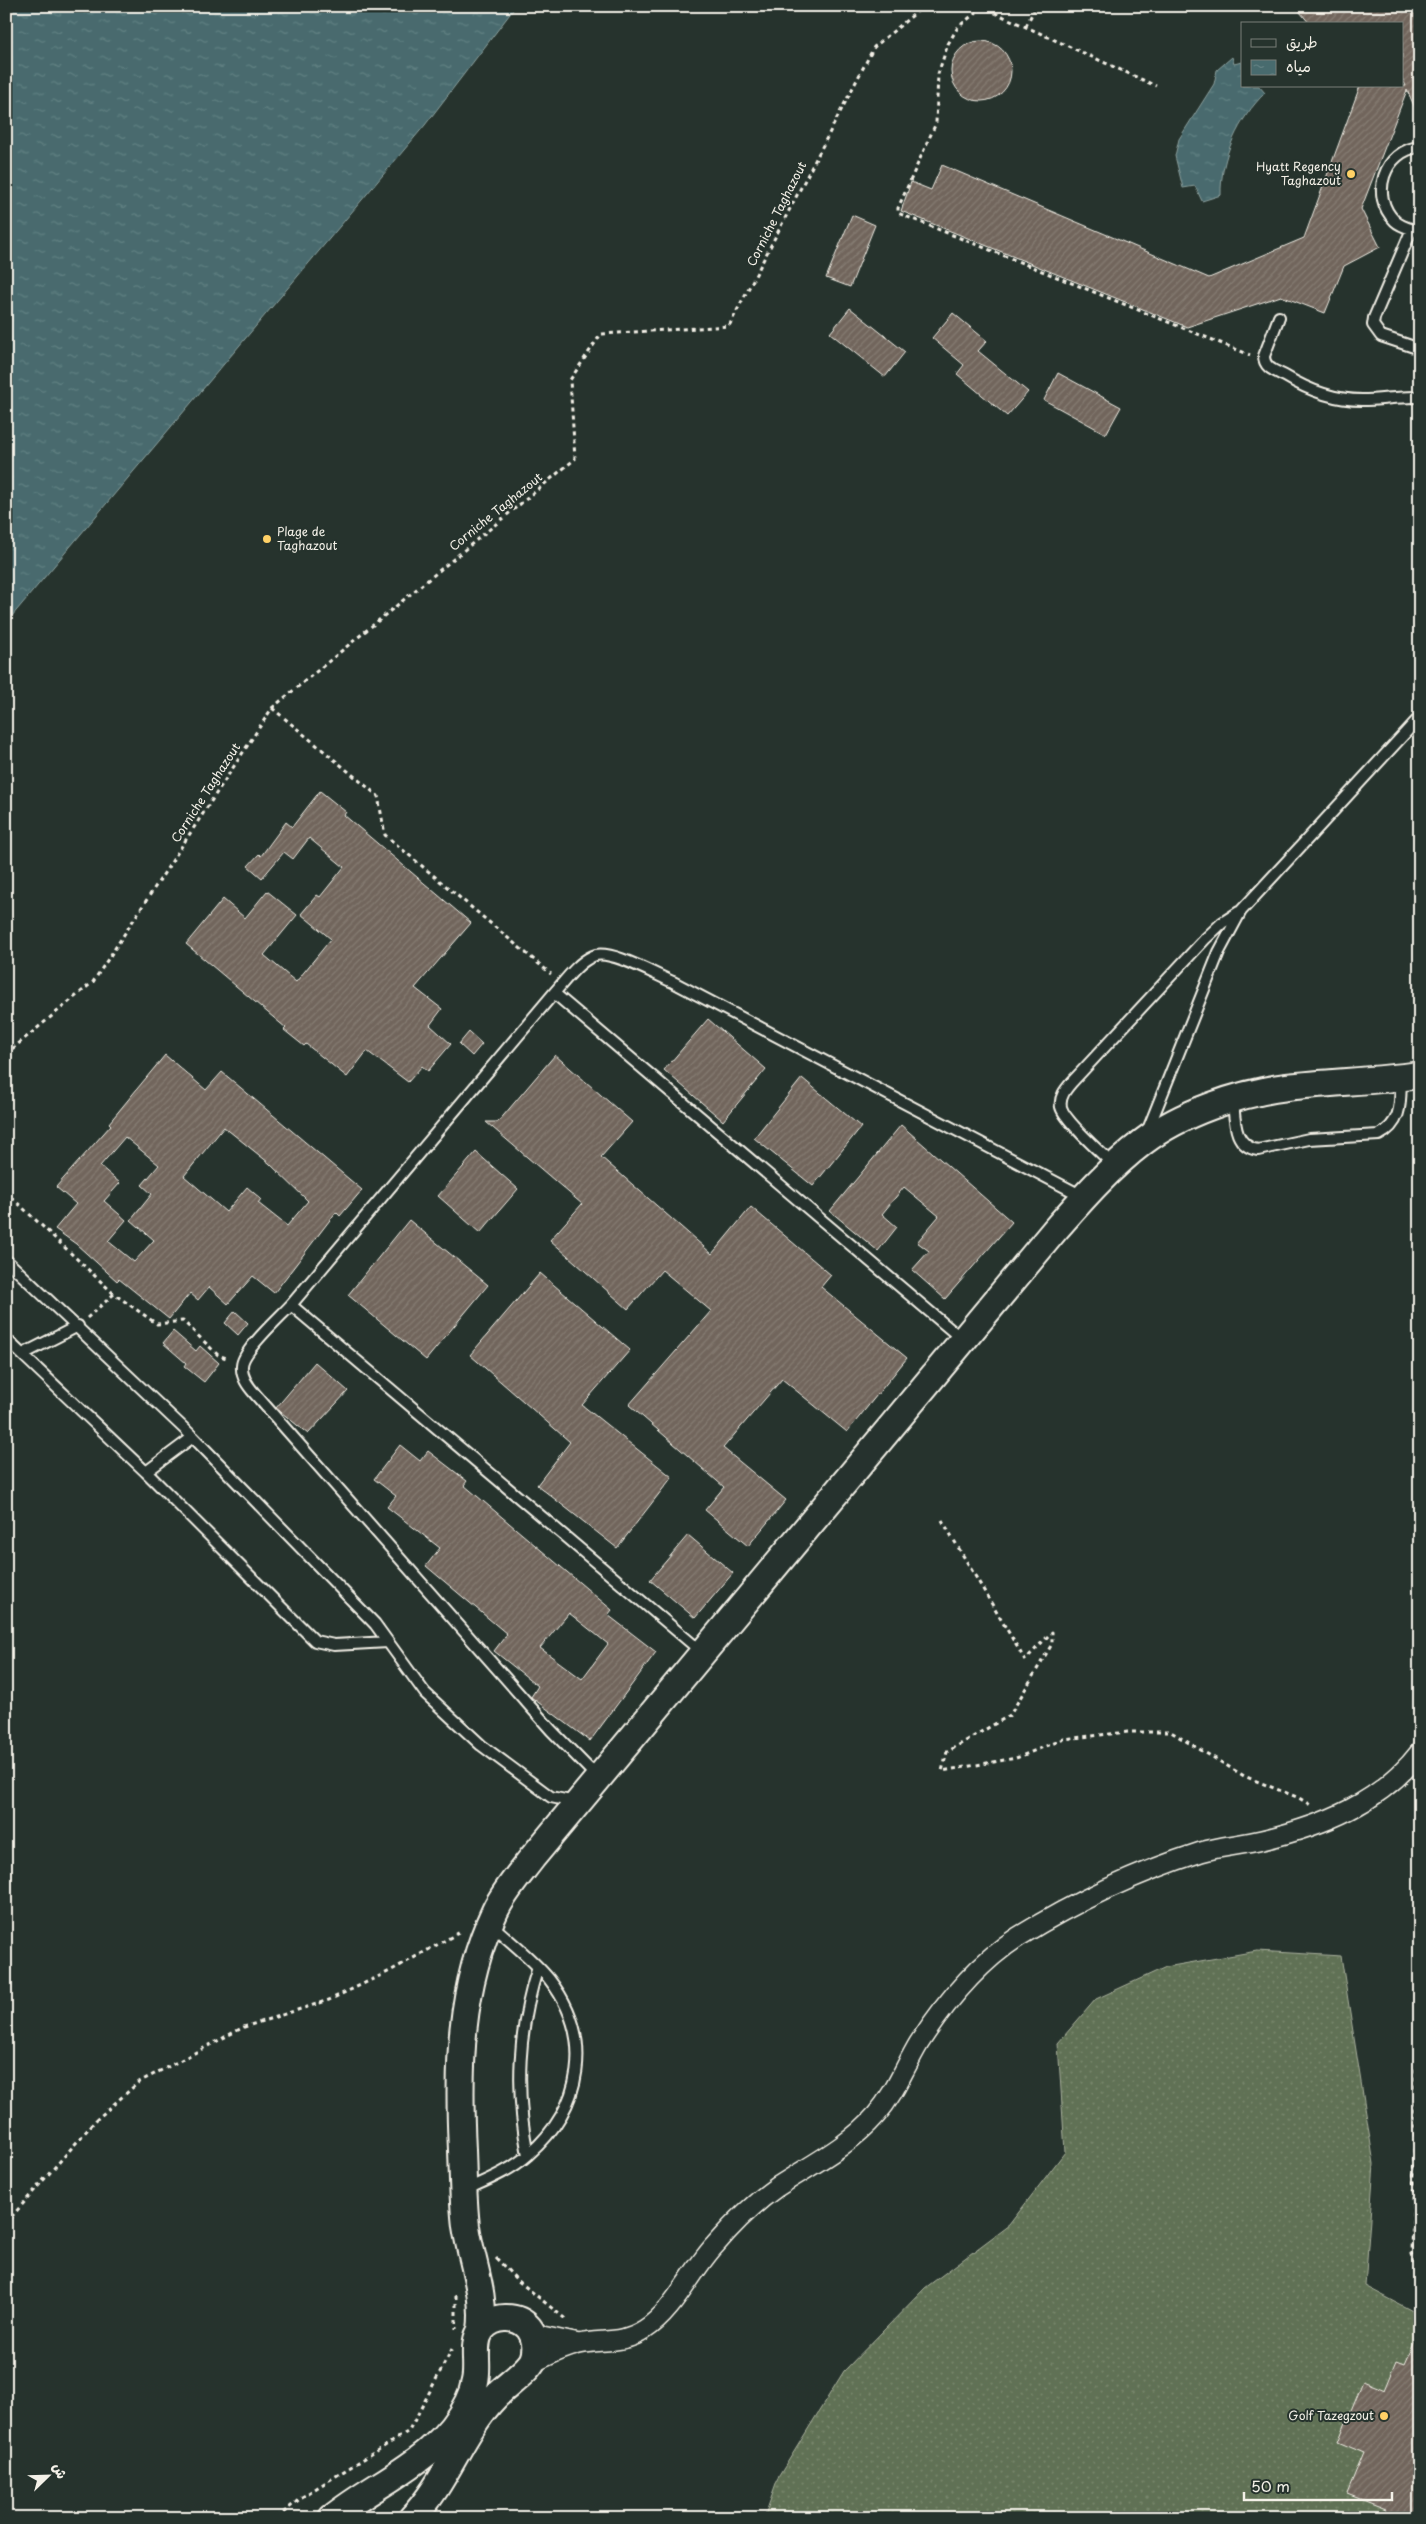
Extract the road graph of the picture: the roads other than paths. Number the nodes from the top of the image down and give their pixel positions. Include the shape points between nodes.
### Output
1 (1420, 147) edge
2 (1416, 230) edge
3 (1279, 316) dead end
4 (1420, 349) edge
5 (1420, 397) edge
6 (1420, 717) edge
7 (1241, 910) junction
8 (554, 993) junction
9 (1411, 1076) edge
10 (1233, 1099) junction
11 (1143, 1142) junction
12 (1115, 1167) junction
13 (1085, 1197) junction
14 (6, 1260) edge
15 (291, 1305) junction
16 (78, 1326) junction
17 (6, 1339) edge
18 (964, 1340) junction
19 (22, 1354) junction
20 (193, 1437) junction
21 (146, 1472) junction
22 (388, 1642) junction
23 (704, 1654) junction
24 (1420, 1752) edge
25 (598, 1778) junction
26 (578, 1803) junction
27 (478, 1926) junction
28 (538, 1967) junction
29 (528, 2155) junction
30 (464, 2191) junction
31 (466, 2226) junction
32 (509, 2318) junction
33 (533, 2334) junction
34 (467, 2339) junction
35 (580, 2344) junction
36 (524, 2369) junction
37 (332, 2518) edge
38 (412, 2518) edge

1 - 2 lane via 1398,155 1387,169 1381,185 1391,217 1397,223
2 - 4 lane via 1373,325 1381,336
3 - 5 lane via 1265,351 1264,361 1271,368 1300,384 1336,397 1362,400
6 - 7 lane
7 - 11 lane via 1219,952
7 - 12 lane via 1205,939 1072,1082 1061,1098 1061,1108 1068,1118
8 - 13 lane via 585,960 598,954 610,955 673,982
8 - 15 lane
8 - 18 lane
9 - 10 street via 1286,1087
9 - 10 lane via 1396,1121 1388,1130 1379,1134 1308,1139 1258,1150 1244,1145 1237,1134
10 - 11 street via 1170,1126
11 - 12 street
12 - 13 street
13 - 18 street
14 - 16 lane
15 - 23 lane
15 - 25 lane via 250,1349 242,1364 243,1376 255,1394 545,1723
16 - 19 lane
16 - 20 lane
17 - 19 lane
18 - 23 street
19 - 21 lane
20 - 21 lane
20 - 22 lane via 375,1624
21 - 22 lane via 315,1641 334,1645
22 - 26 lane via 426,1693 481,1745 551,1797
23 - 25 street
24 - 35 street via 1384,1788 1358,1807 1311,1828 1205,1851 1136,1874 1080,1901 1016,1939 964,1983 919,2044 892,2097 846,2145 775,2188 744,2214 692,2273 666,2312 643,2330 621,2341
25 - 26 street
26 - 27 street
27 - 28 lane
27 - 30 street via 463,2018 460,2092
28 - 29 lane via 524,2020 519,2065 519,2101
28 - 29 lane via 554,1986 566,2009 577,2040 578,2055 574,2084 561,2114
29 - 30 lane via 498,2175
30 - 31 street
31 - 32 street via 494,2296
31 - 34 street via 483,2301
32 - 33 street via 523,2323
32 - 34 street via 495,2320
33 - 35 street
33 - 36 street via 535,2353
34 - 36 street via 479,2361 491,2374 499,2377
34 - 37 street via 476,2380 468,2402 435,2447
35 - 36 street via 557,2351
36 - 38 street via 485,2408 432,2494

